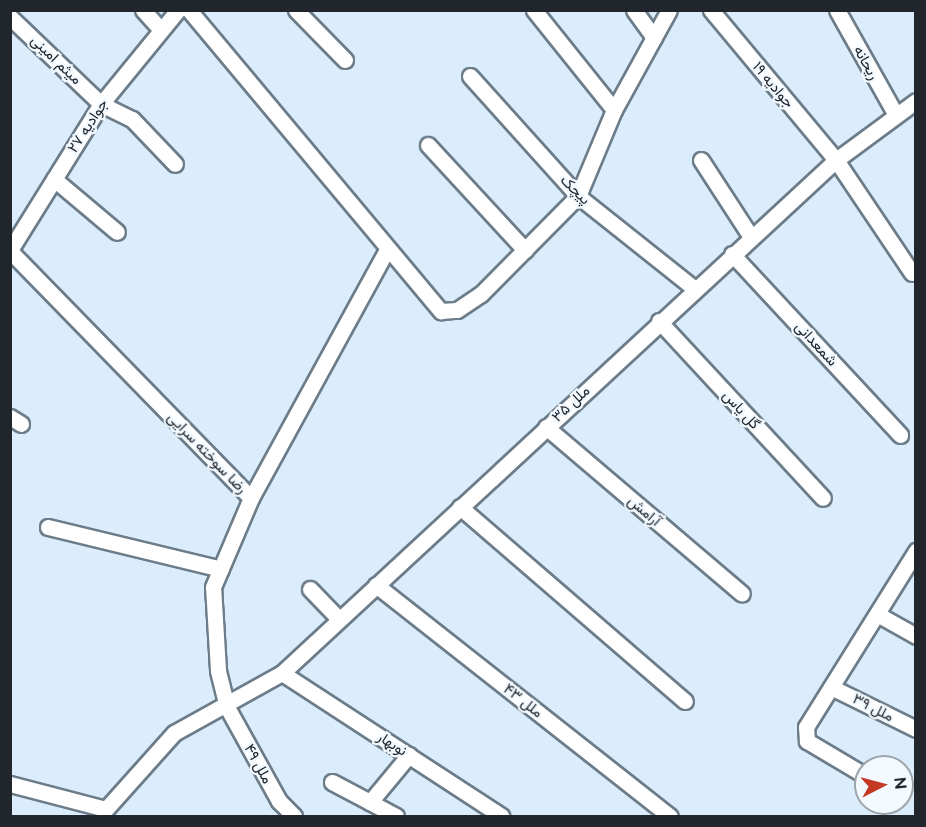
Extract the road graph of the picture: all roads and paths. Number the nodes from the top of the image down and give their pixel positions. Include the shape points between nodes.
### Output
1 (143, 10) edge
2 (178, 10) edge
3 (189, 10) edge
4 (296, 10) edge
5 (534, 10) edge
6 (634, 10) edge
7 (669, 10) edge
8 (711, 10) edge
9 (837, 10) edge
10 (10, 17) edge
11 (159, 28) junction
12 (654, 38) junction
13 (345, 60) dead end
14 (470, 76) dead end
15 (915, 101) edge
16 (101, 104) junction
17 (614, 110) junction
18 (896, 115) junction
19 (428, 145) dead end
20 (701, 160) dead end
21 (836, 160) junction
22 (175, 164) dead end
23 (54, 179) junction
24 (578, 196) junction
25 (117, 232) dead end
26 (751, 237) junction
27 (387, 250) junction
28 (525, 250) junction
29 (10, 251) edge
30 (732, 254) junction
31 (912, 273) dead end
32 (695, 289) junction
33 (659, 321) junction
34 (546, 427) junction
35 (900, 435) dead end
36 (251, 498) junction
37 (823, 498) dead end
38 (460, 507) junction
39 (48, 527) dead end
40 (915, 551) edge
41 (220, 569) junction
42 (376, 585) junction
43 (310, 589) dead end
44 (742, 594) dead end
45 (877, 614) junction
46 (339, 619) junction
47 (915, 636) edge
48 (282, 673) junction
49 (831, 687) junction
50 (685, 701) dead end
51 (227, 707) junction
52 (915, 729) edge
53 (409, 755) junction
54 (854, 769) edge
55 (332, 782) dead end
56 (10, 784) edge
57 (370, 802) junction
58 (294, 816) edge
59 (396, 816) edge
60 (501, 816) edge
61 (670, 816) edge

1 - 11 street
2 - 11 street, جوادیه ۲۷
3 - 27 street
4 - 13 street
5 - 17 street
6 - 12 street
7 - 12 street
8 - 21 street, جوادیه ۱۹
9 - 18 street, ریحانه
10 - 16 street, میثم امینی
11 - 16 street, جوادیه ۲۷
12 - 17 street
14 - 24 street, پیچک
15 - 18 street, ملل ۳۵
16 - 22 street, میثم امینی via 132,119
16 - 23 street, جوادیه ۲۷
17 - 24 street
18 - 21 street, ملل ۳۵
19 - 28 street
20 - 26 street
21 - 26 street, ملل ۳۵
21 - 31 street, جوادیه ۱۹
23 - 25 street
23 - 29 street, جوادیه ۲۷
24 - 28 street
24 - 32 street, پیچک
26 - 30 street, ملل ۳۵
27 - 28 street via 441,311 457,310 481,294
27 - 36 street
29 - 36 street, رضا سوخته سرایی
30 - 32 street, ملل ۳۵
30 - 35 street, شمعدانی
32 - 33 street, ملل ۳۵
33 - 34 street, ملل ۳۵
33 - 37 street, گل یاس
34 - 38 street, ملل ۳۵
34 - 44 street, آرامش
36 - 41 street, رضا سوخته سرایی
38 - 42 street, ملل ۳۵
38 - 50 street
39 - 41 street
40 - 45 street
41 - 51 street, رضا سوخته سرایی via 213,586 218,670
42 - 46 street, ملل ۳۵
42 - 61 street, ملل ۴۳
43 - 46 street
45 - 47 street
45 - 49 street
46 - 48 street, ملل ۳۵
48 - 51 street, ملل ۳۵
48 - 53 street, نوبهار
49 - 52 street, ملل ۳۹
49 - 54 street via 806,727 807,741
51 - 56 street, ملل ۳۵ via 174,733 106,809
51 - 58 street, ملل ۴۹ via 279,801
53 - 57 street
53 - 60 street, نوبهار
55 - 57 street
57 - 59 street

